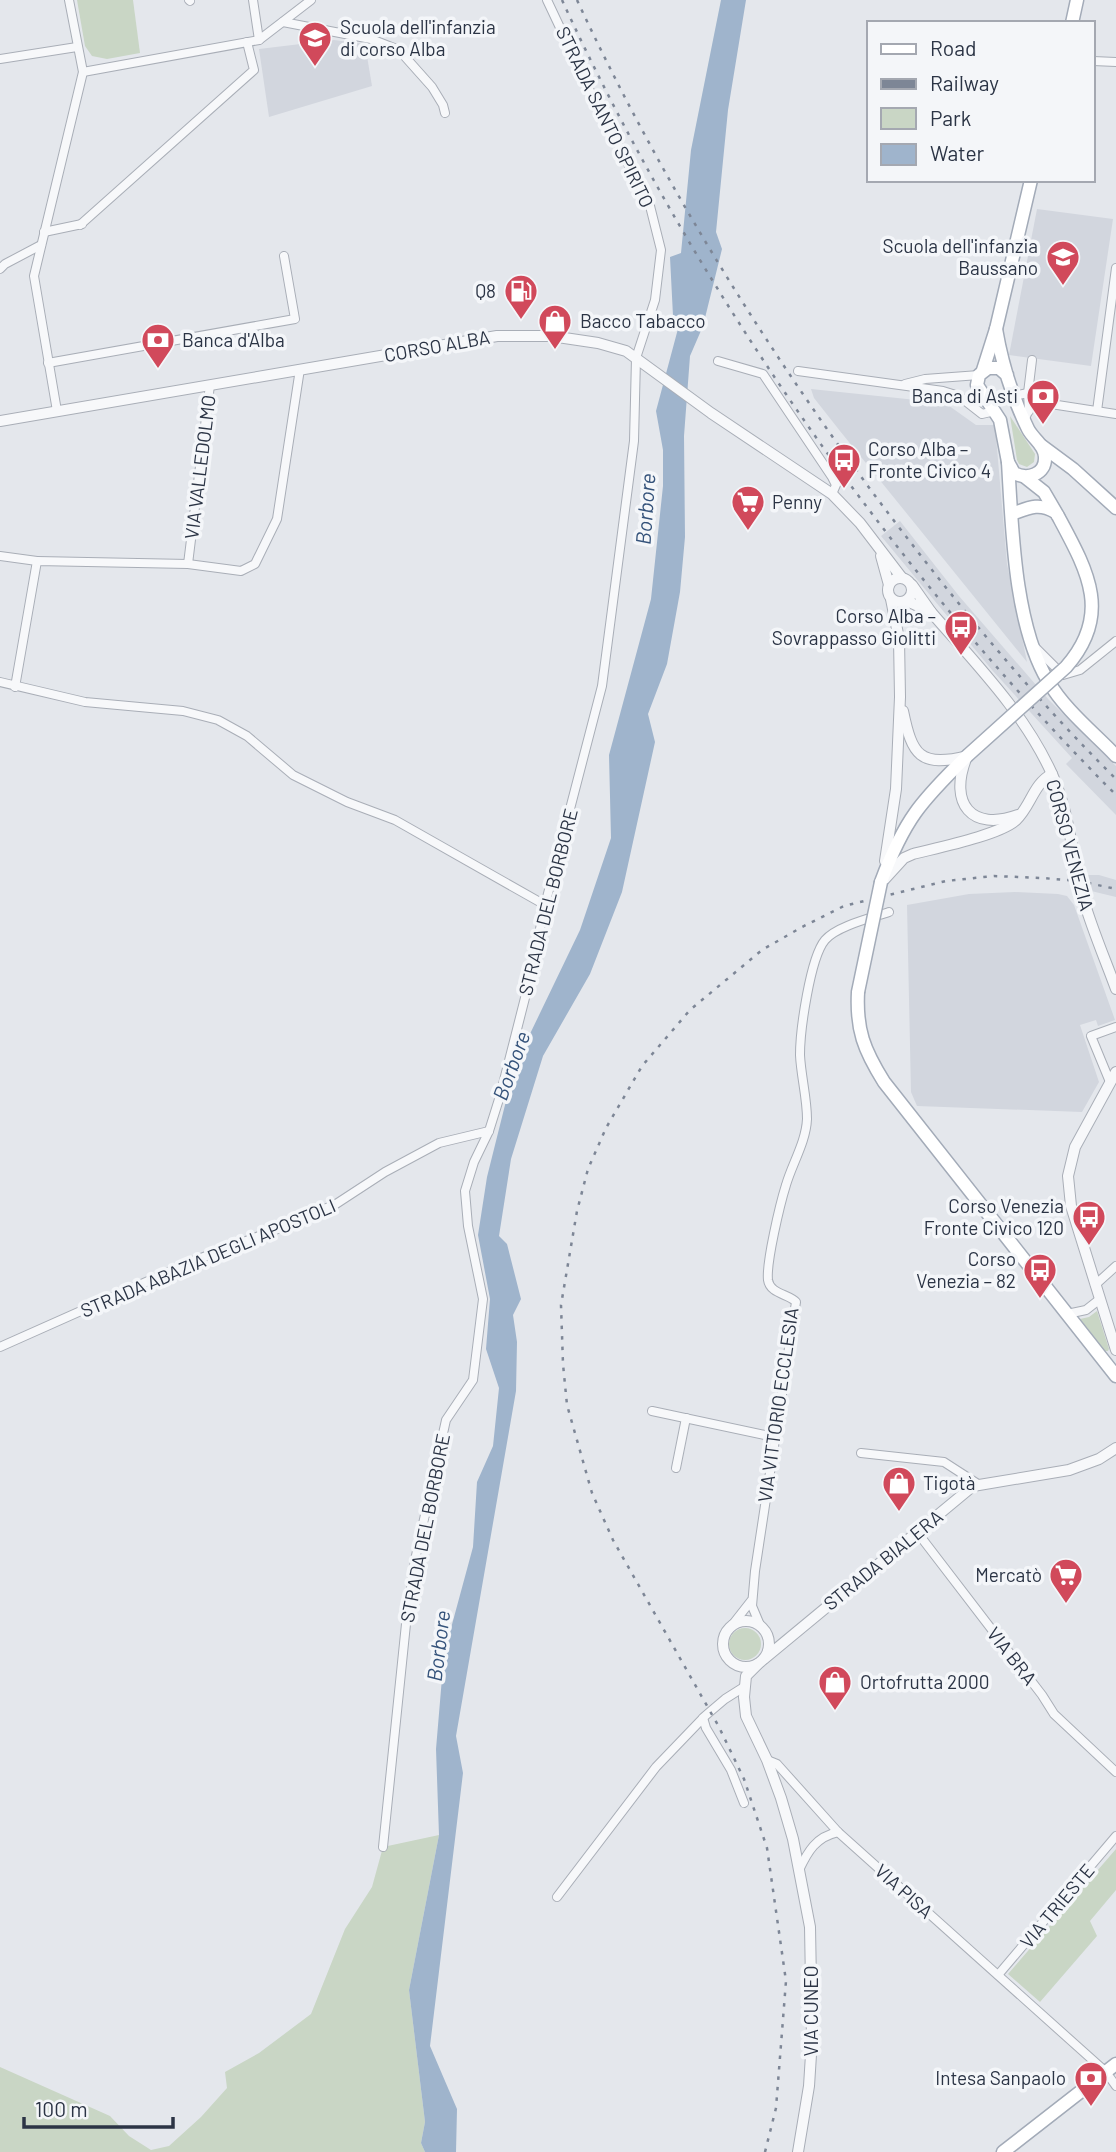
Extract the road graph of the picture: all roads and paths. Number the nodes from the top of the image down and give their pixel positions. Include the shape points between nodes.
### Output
1 (69, 0) edge
2 (253, 0) edge
3 (312, 0) edge
4 (547, 0) edge
5 (1077, 0) edge
6 (1072, 21) edge
7 (283, 22) junction
8 (259, 40) junction
9 (247, 42) junction
10 (77, 47) junction
11 (0, 59) edge
12 (1095, 61) edge
13 (1116, 62) edge
14 (83, 72) junction
15 (444, 113) dead end
16 (1031, 182) edge
17 (89, 223) dead end
18 (80, 225) junction
19 (44, 232) junction
20 (41, 245) junction
21 (284, 256) dead end
22 (1116, 268) edge
23 (0, 269) edge
24 (1115, 293) edge
25 (996, 329) junction
26 (636, 358) junction
27 (1032, 360) dead end
28 (718, 361) dead end
29 (48, 363) junction
30 (300, 369) junction
31 (798, 370) dead end
32 (981, 372) junction
33 (1007, 375) junction
34 (210, 385) junction
35 (899, 385) junction
36 (1028, 394) junction
37 (983, 396) junction
38 (1013, 397) junction
39 (972, 406) junction
40 (57, 411) junction
41 (995, 411) junction
42 (1097, 411) junction
43 (1116, 414) edge
44 (1026, 416) junction
45 (0, 421) edge
46 (1041, 446) junction
47 (1008, 462) junction
48 (1043, 466) junction
49 (1025, 477) junction
50 (1044, 492) junction
51 (832, 494) junction
52 (1116, 508) edge
53 (1012, 514) junction
54 (1056, 514) junction
55 (879, 548) junction
56 (0, 556) edge
57 (37, 561) junction
58 (188, 564) junction
59 (902, 578) junction
60 (889, 584) junction
61 (912, 585) junction
62 (891, 599) junction
63 (906, 601) junction
64 (931, 612) junction
65 (899, 639) junction
66 (1116, 641) edge
67 (1032, 643) junction
68 (0, 682) edge
69 (15, 687) junction
70 (900, 697) junction
71 (967, 756) junction
72 (1116, 756) edge
73 (1052, 774) junction
74 (1021, 814) junction
75 (881, 882) junction
76 (545, 905) junction
77 (888, 912) dead end
78 (1116, 989) edge
79 (1116, 1027) edge
80 (1116, 1072) edge
81 (1110, 1082) junction
82 (489, 1131) junction
83 (1116, 1266) edge
84 (1095, 1285) junction
85 (1100, 1299) junction
86 (1067, 1314) junction
87 (1, 1344) edge
88 (1116, 1350) edge
89 (1116, 1376) edge
90 (652, 1411) dead end
91 (686, 1418) junction
92 (774, 1437) junction
93 (1116, 1448) edge
94 (861, 1453) dead end
95 (1099, 1459) junction
96 (1116, 1460) edge
97 (676, 1468) dead end
98 (978, 1484) junction
99 (917, 1532) junction
100 (752, 1598) junction
101 (733, 1624) junction
102 (763, 1628) junction
103 (789, 1636) junction
104 (729, 1660) junction
105 (761, 1661) junction
106 (744, 1687) junction
107 (703, 1718) junction
108 (767, 1760) junction
109 (1116, 1772) edge
110 (744, 1803) dead end
111 (838, 1832) junction
112 (1116, 1836) edge
113 (383, 1847) dead end
114 (799, 1870) junction
115 (557, 1897) dead end
116 (998, 1975) junction
117 (1111, 2068) edge
118 (1116, 2086) edge
119 (798, 2152) edge
120 (1003, 2152) edge

1 - 10 street
2 - 8 street
3 - 7 street
4 - 26 street, STRADA SANTO SPIRITO via 657,225 661,250 655,300
5 - 6 main road
7 - 8 street
7 - 15 street via 371,39 399,51 432,87
8 - 9 street
9 - 14 street
9 - 18 street via 254,70
10 - 11 street
10 - 14 street
12 - 13 street
14 - 19 street
16 - 25 main road
17 - 18 street
18 - 19 street
19 - 20 street
20 - 23 street
20 - 29 street via 34,276
21 - 29 street via 295,318
22 - 24 street
24 - 42 street
25 - 32 main road
25 - 33 main road
26 - 30 street, CORSO ALBA via 598,343 512,335
26 - 51 street, CORSO ALBA
26 - 76 street, STRADA DEL BORBORE via 634,441 602,686
27 - 36 street
28 - 51 street, CORSO ALBA via 763,374 832,477 836,485
29 - 40 street
30 - 34 street, CORSO ALBA
30 - 58 street via 277,519 254,564 241,571
31 - 35 street
32 - 33 main road via 999,368
32 - 35 street
32 - 37 main road via 977,385
33 - 38 main road
34 - 40 street, CORSO ALBA
34 - 58 street, VIA VALLEDOLMO
35 - 39 street via 951,393
36 - 38 street
36 - 44 street
37 - 39 street
37 - 41 main road
38 - 44 main road
39 - 41 street via 982,414
40 - 45 street, CORSO ALBA
41 - 47 main road
42 - 43 street
42 - 44 street via 1038,402
44 - 46 main road via 1031,434
46 - 48 main road
46 - 52 main road
47 - 49 main road via 1014,473
47 - 53 main road
48 - 49 main road via 1037,474
48 - 50 main road
49 - 50 main road
50 - 54 main road
51 - 55 street, CORSO ALBA
53 - 54 main road via 1034,506 1046,506
53 - 67 main road via 1019,587
54 - 71 main road, bridge via 1091,586 1089,631 1066,667
55 - 59 street, CORSO ALBA
55 - 60 street, CORSO ALBA
56 - 57 street, VIA VALLEDOLMO
57 - 58 street, VIA VALLEDOLMO
57 - 69 street
59 - 60 street
59 - 61 street
60 - 62 street
61 - 63 street
61 - 64 street, CORSO VENEZIA
62 - 63 street
62 - 65 street
63 - 64 street, CORSO VENEZIA
63 - 65 street
64 - 73 street, CORSO VENEZIA via 1003,696
65 - 70 street
66 - 67 street via 1080,670 1063,675
67 - 72 main road via 1049,684
68 - 69 street
69 - 76 street via 85,702 183,711 218,720 247,736 293,775 395,820
70 - 71 street via 908,736 919,752 946,762
70 - 75 street via 897,789
71 - 74 street via 959,784 965,806 984,820
71 - 75 main road via 910,818
73 - 74 street via 1040,783
73 - 78 street, CORSO VENEZIA via 1071,835 1084,901
74 - 75 street via 1007,827 904,858
75 - 86 main road, bridge via 858,992 857,1017 870,1060
76 - 82 street, STRADA DEL BORBORE
77 - 92 street, VIA VITTORIO ECCLESIA via 826,939 815,961 800,1054 807,1120 786,1186 768,1281 771,1288 796,1302
79 - 81 street via 1091,1036
80 - 81 street
81 - 84 street via 1075,1147 1068,1175 1071,1206
82 - 87 street, STRADA ABAZIA DEGLI APOSTOLI via 439,1143 336,1204
82 - 113 street, STRADA DEL BORBORE via 466,1191 467,1226 483,1299 473,1380 446,1420 415,1560
83 - 84 street
84 - 85 street
85 - 86 street via 1086,1310
85 - 88 street
86 - 89 main road
90 - 91 street
91 - 92 street
91 - 97 street
92 - 100 street, VIA VITTORIO ECCLESIA
93 - 95 street, STRADA BIALERA
94 - 98 street via 944,1462
95 - 96 street, STRADA BIALERA
95 - 98 street, STRADA BIALERA via 1069,1469
98 - 99 street, STRADA BIALERA
99 - 103 street, STRADA BIALERA
99 - 109 street, VIA BRA via 1054,1714
100 - 101 street, VIA VITTORIO ECCLESIA
100 - 102 street, VIA VITTORIO ECCLESIA
101 - 102 street via 750,1620
101 - 104 street via 722,1641
102 - 103 street via 777,1636
102 - 105 street via 769,1642
103 - 105 street, STRADA BIALERA
104 - 105 street via 740,1667
104 - 106 street, VIA PISA
105 - 106 street via 748,1672
106 - 107 street
106 - 108 street, VIA PISA via 746,1716
107 - 110 street
107 - 115 street via 656,1767
108 - 111 street, VIA PISA via 777,1764
108 - 114 street, VIA CUNEO
111 - 114 street via 819,1839
111 - 116 street, VIA PISA
112 - 116 street, VIA TRIESTE
114 - 119 street, VIA CUNEO via 810,1927 812,2039 810,2086
116 - 117 street, VIA PISA
117 - 118 street, VIA PISA
117 - 120 main road

